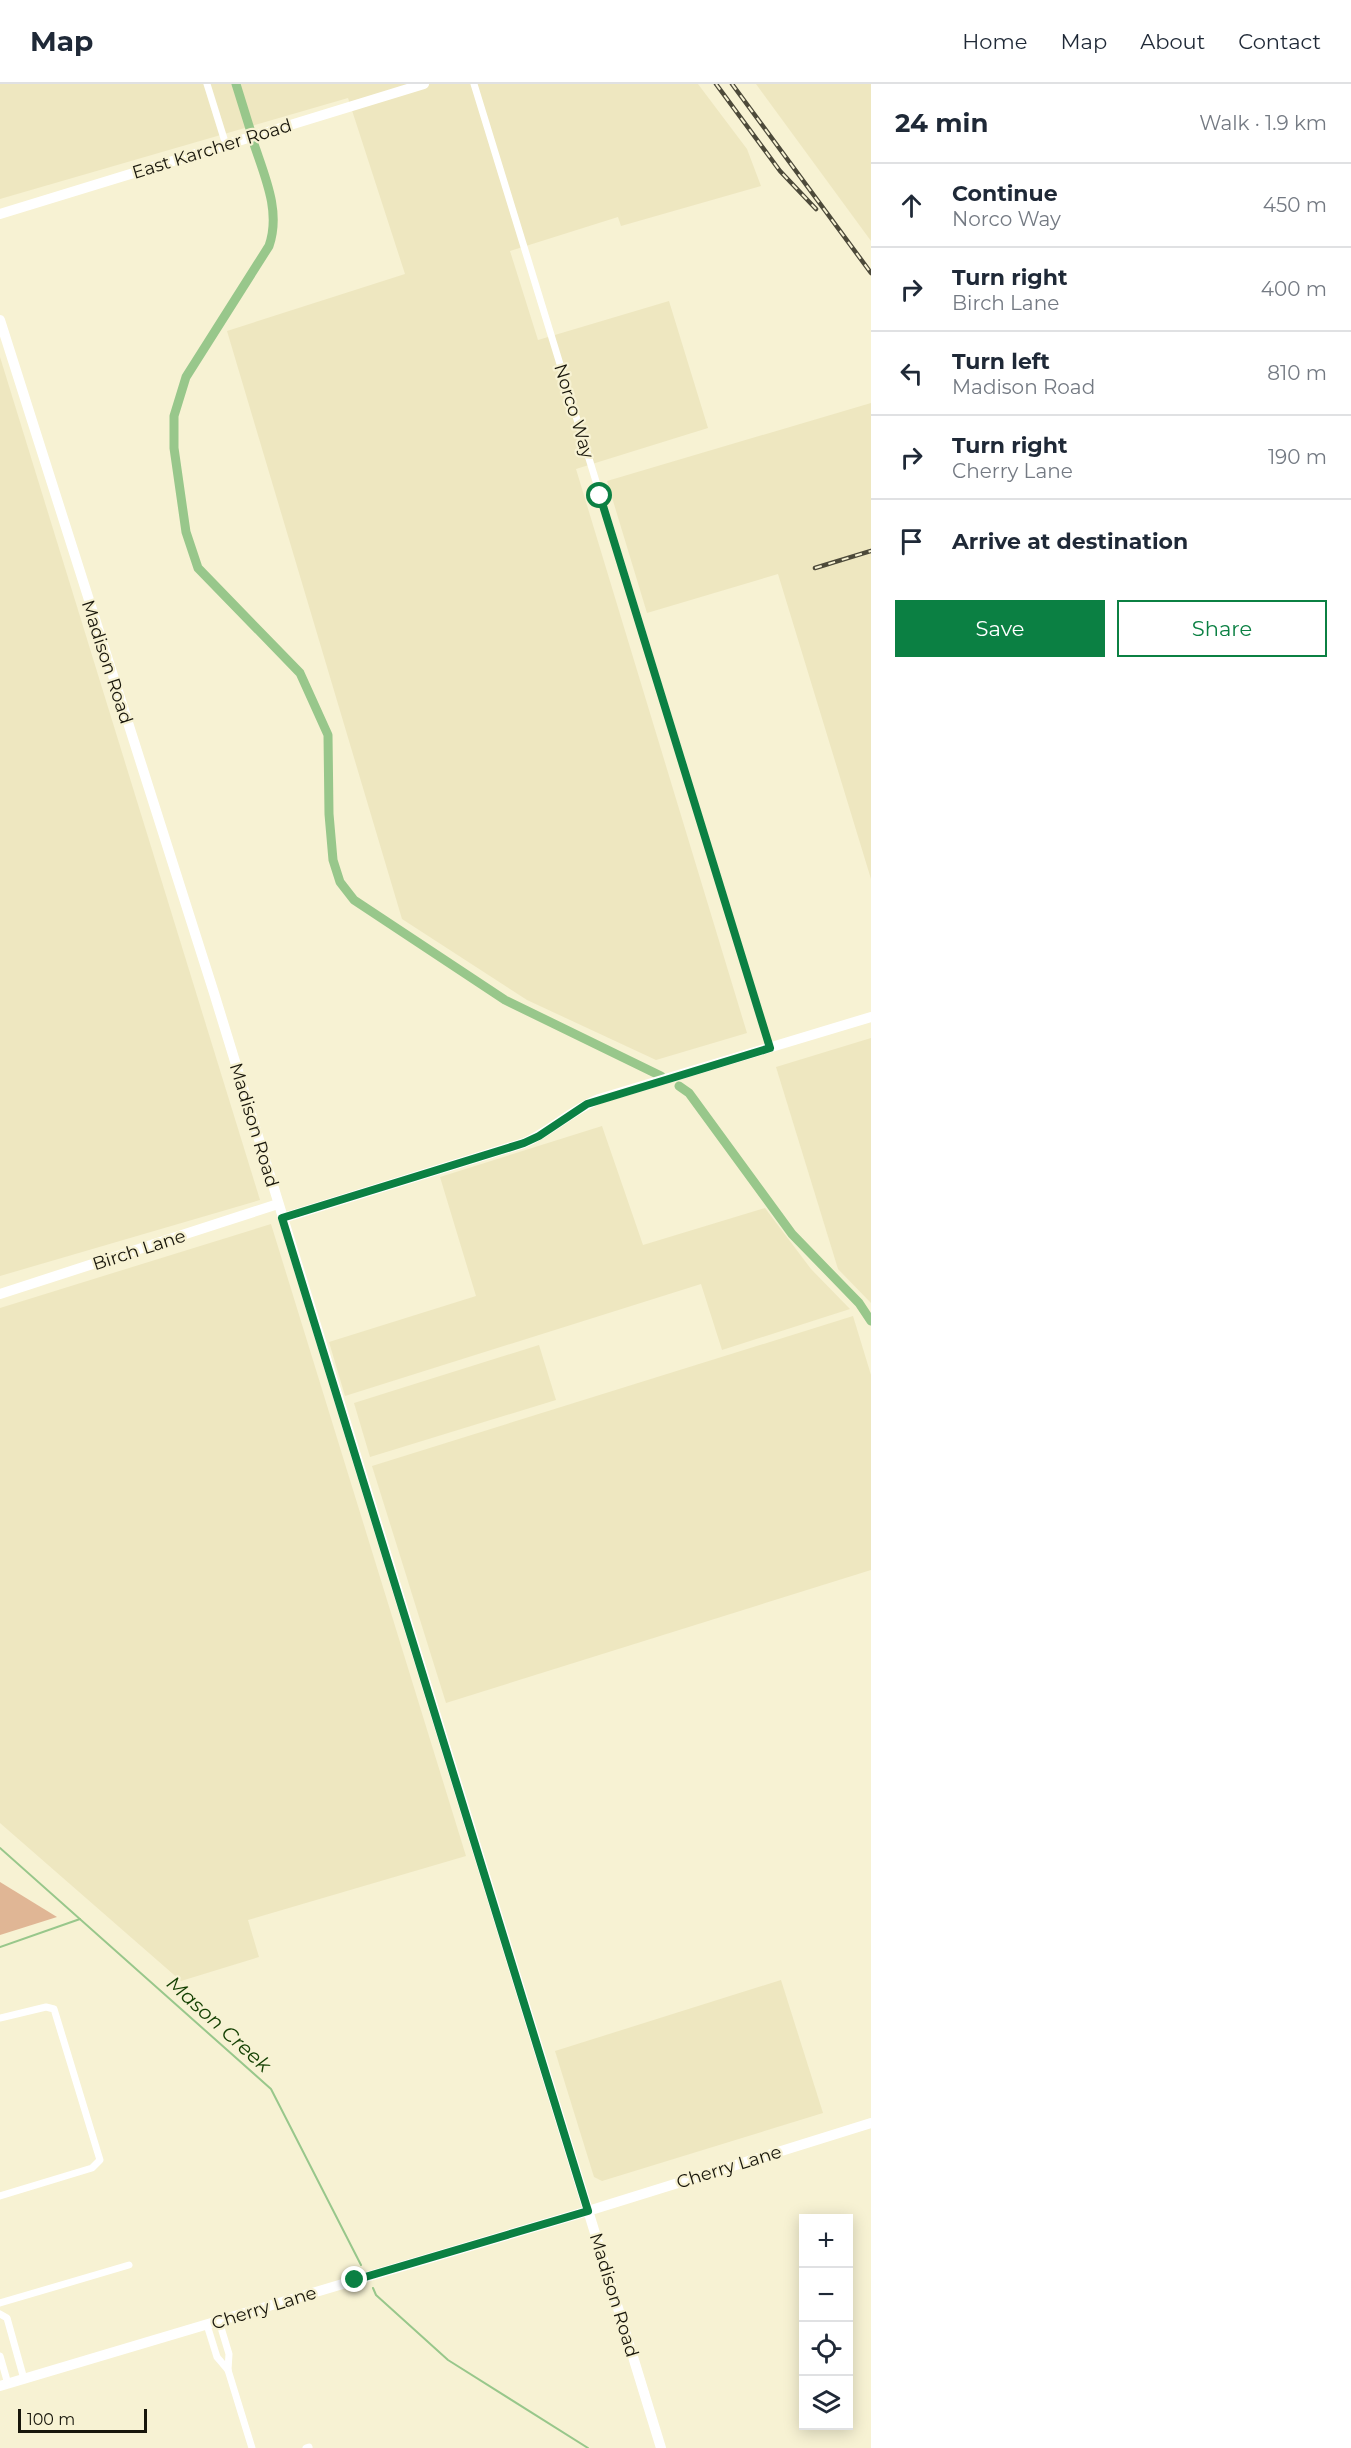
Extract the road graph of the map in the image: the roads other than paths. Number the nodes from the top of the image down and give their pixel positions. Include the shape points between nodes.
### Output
1 (207, 84) edge
2 (424, 84) edge
3 (474, 84) edge
4 (226, 145) junction
5 (0, 214) edge
6 (0, 320) edge
7 (871, 1017) edge
8 (770, 1048) junction
9 (278, 1204) junction
10 (282, 1218) junction
11 (0, 1294) edge
12 (0, 2018) edge
13 (871, 2123) edge
14 (0, 2196) edge
15 (588, 2211) junction
16 (129, 2265) dead end
17 (0, 2303) edge
18 (0, 2314) edge
19 (219, 2321) junction
20 (207, 2325) junction
21 (0, 2356) edge
22 (228, 2370) junction
23 (24, 2379) junction
24 (4, 2385) edge
25 (252, 2448) edge
26 (661, 2448) edge

1 - 4 street
2 - 4 street, East Karcher Road
3 - 8 street, Norco Way
4 - 5 street, East Karcher Road
6 - 9 street, Madison Road
7 - 8 street
8 - 10 street via 587,1104 524,1143
9 - 10 street, Madison Road
9 - 11 street, Birch Lane
10 - 15 street, Madison Road
12 - 14 street via 46,2007 54,2010 100,2160 92,2168
13 - 15 street, Cherry Lane
15 - 19 street, Cherry Lane
15 - 26 street, Madison Road
16 - 17 street
18 - 23 street via 7,2318
19 - 20 street, Cherry Lane
19 - 22 street via 229,2354
20 - 22 street via 217,2357
20 - 23 street, Cherry Lane
21 - 24 street
22 - 25 street
23 - 24 street, Cherry Lane

